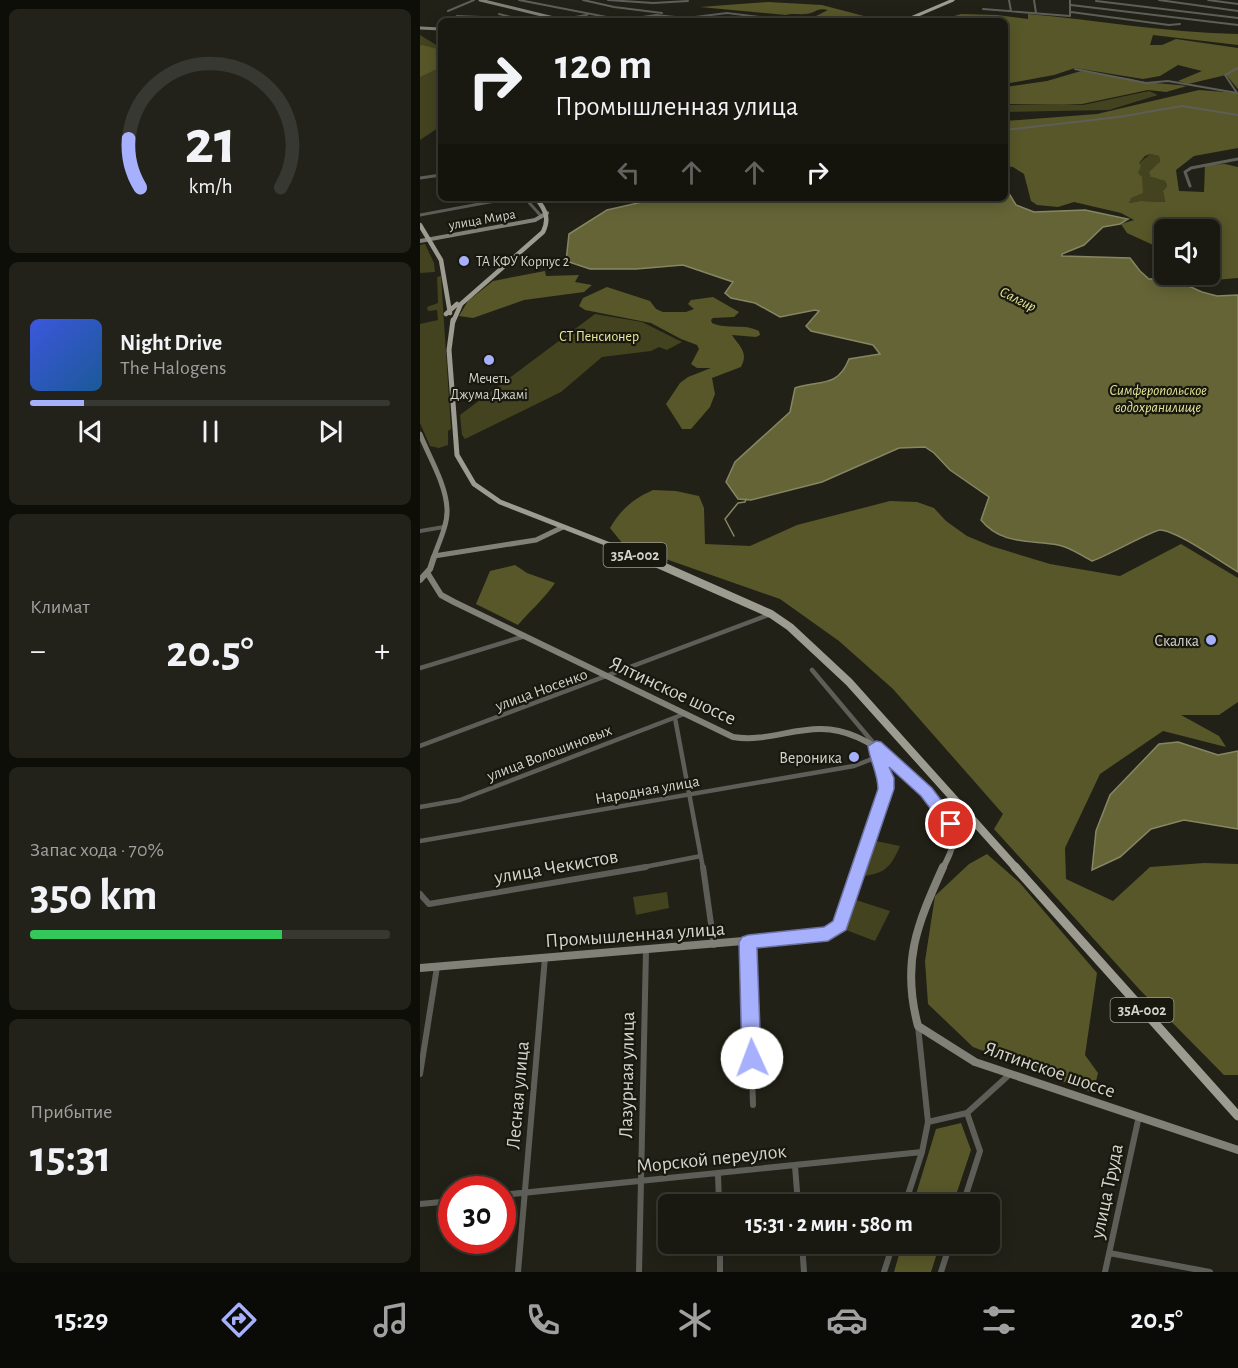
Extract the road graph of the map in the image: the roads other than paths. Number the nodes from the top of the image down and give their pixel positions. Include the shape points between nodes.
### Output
1 (474, 0) edge
2 (480, 0) edge
3 (519, 0) edge
4 (583, 0) edge
5 (608, 0) edge
6 (953, 0) edge
7 (1009, 0) edge
8 (1035, 0) edge
9 (1070, 0) edge
10 (1159, 0) edge
11 (1196, 0) edge
12 (1208, 0) edge
13 (688, 1) edge
14 (1096, 1) edge
15 (1238, 4) edge
16 (1192, 5) junction
17 (1071, 6) junction
18 (983, 9) dead end
19 (448, 11) dead end
20 (1011, 11) junction
21 (1238, 11) edge
22 (1188, 12) junction
23 (1036, 13) junction
24 (499, 14) dead end
25 (590, 14) junction
26 (671, 14) junction
27 (1071, 14) junction
28 (455, 18) edge
29 (481, 18) edge
30 (516, 18) edge
31 (555, 18) edge
32 (572, 18) edge
33 (611, 18) edge
34 (627, 18) edge
35 (693, 18) joint
36 (769, 18) edge
37 (911, 18) edge
38 (1183, 18) junction
39 (1238, 18) edge
40 (1238, 25) edge
41 (420, 28) edge
42 (438, 29) edge
43 (1238, 68) edge
44 (1075, 69) dead end
45 (1238, 115) edge
46 (1008, 130) edge
47 (1238, 159) edge
48 (438, 175) edge
49 (420, 178) edge
50 (1190, 186) dead end
51 (487, 201) edge
52 (528, 201) edge
53 (538, 201) edge
54 (420, 215) edge
55 (545, 216) junction
56 (420, 225) edge
57 (430, 240) junction
58 (420, 242) edge
59 (448, 313) junction
60 (451, 325) junction
61 (450, 341) junction
62 (420, 434) edge
63 (444, 527) junction
64 (563, 527) junction
65 (420, 531) edge
66 (434, 556) junction
67 (428, 574) junction
68 (420, 581) edge
69 (433, 583) junction
70 (771, 614) junction
71 (525, 636) junction
72 (420, 668) edge
73 (812, 670) dead end
74 (606, 677) junction
75 (684, 714) junction
76 (675, 718) junction
77 (420, 746) edge
78 (876, 746) junction
79 (877, 757) junction
80 (691, 794) junction
81 (420, 807) edge
82 (420, 841) edge
83 (701, 856) junction
84 (420, 894) edge
85 (748, 942) junction
86 (714, 945) junction
87 (646, 950) junction
88 (545, 957) junction
89 (437, 967) junction
90 (420, 968) edge
91 (918, 1026) junction
92 (420, 1074) edge
93 (1010, 1074) junction
94 (753, 1105) dead end
95 (967, 1113) junction
96 (1139, 1116) junction
97 (1238, 1116) edge
98 (928, 1122) junction
99 (1238, 1150) edge
100 (922, 1152) junction
101 (795, 1166) junction
102 (718, 1174) junction
103 (641, 1182) junction
104 (525, 1192) junction
105 (516, 1193) edge
106 (719, 1194) edge
107 (797, 1194) edge
108 (908, 1194) edge
109 (966, 1194) edge
110 (438, 1202) edge
111 (420, 1204) edge
112 (1110, 1253) junction
113 (720, 1254) edge
114 (803, 1254) edge
115 (890, 1254) edge
116 (947, 1254) edge
117 (518, 1272) edge
118 (639, 1272) edge
119 (720, 1272) edge
120 (804, 1272) edge
121 (884, 1272) edge
122 (941, 1272) edge
123 (1105, 1272) edge
124 (1210, 1272) edge

1 - 19 street
2 - 31 street
3 - 25 street
4 - 26 street
5 - 13 street
6 - 37 main road
7 - 20 street
8 - 23 street
9 - 17 street
10 - 16 street
11 - 16 street
12 - 15 street
14 - 22 street
16 - 21 street
16 - 22 street
17 - 27 street
17 - 38 street
18 - 20 street
20 - 23 street
22 - 38 street
22 - 39 street
23 - 27 street
24 - 30 street
25 - 32 street
25 - 33 street
26 - 34 street
26 - 35 street
27 - 38 street via 1169,25 1179,25
28 - 29 street
35 - 36 street
38 - 40 street
41 - 42 street
43 - 44 street via 1225,75 1237,93 1168,81 1146,83
45 - 46 street via 1182,106
47 - 50 street via 1195,164 1185,172
48 - 49 street
51 - 54 street
52 - 55 street
53 - 55 main road
55 - 57 street, улица Мира
55 - 59 main road via 536,237
55 - 60 main road, 35А-002 via 545,229 461,304
56 - 57 main road
57 - 58 street, улица Мира
57 - 59 main road via 441,260
59 - 60 main road
59 - 61 main road, 35А-002
60 - 61 main road, 35А-002
61 - 64 main road, 35А-002 via 456,451 461,466 490,497
62 - 63 street via 446,505
63 - 65 street
63 - 66 street
64 - 66 street via 536,540
64 - 70 main road, 35А-002 via 657,563
66 - 67 street
67 - 68 street
67 - 69 street, Ялтинское шоссе
68 - 69 street
69 - 71 street, Ялтинское шоссе via 441,595
70 - 74 street, улица Носенко
70 - 97 main road, 35А-002 via 849,682
71 - 72 street
71 - 74 street, Ялтинское шоссе
73 - 78 street
74 - 75 street, Ялтинское шоссе
74 - 77 street, улица Носенко
75 - 76 street, улица Волошиновых
75 - 78 street, Ялтинское шоссе via 746,741 818,728 848,732
76 - 80 street
76 - 81 street, улица Волошиновых via 460,800
78 - 79 street, Промышленная улица
78 - 91 street, Ялтинское шоссе via 926,792 955,834 923,914 910,967 910,991
79 - 80 street, Народная улица via 854,766
79 - 85 street, Промышленная улица via 884,769 886,789 840,925 828,934
80 - 82 street, Народная улица
80 - 83 street
83 - 84 street, улица Чекистов via 429,904
83 - 86 street
85 - 86 street, Промышленная улица
85 - 94 street
86 - 87 street, Промышленная улица
87 - 88 street, Промышленная улица
87 - 103 street, Лазурная улица
88 - 89 street, Промышленная улица
88 - 104 street, Лесная улица
89 - 90 street, Промышленная улица
89 - 92 street
91 - 93 street, Ялтинское шоссе via 975,1062
91 - 98 street
93 - 95 street
93 - 96 street, Ялтинское шоссе
95 - 98 street
95 - 109 street via 980,1151
96 - 99 street, Ялтинское шоссе
96 - 112 street, улица Труда
98 - 100 street
100 - 101 street, Морской переулок
100 - 108 street
101 - 102 street, Морской переулок
101 - 107 street
102 - 103 street, Морской переулок
102 - 106 street
103 - 104 street, Морской переулок
103 - 118 street, Лазурная улица
104 - 105 street, Морской переулок
104 - 117 street, Лесная улица
110 - 111 street
112 - 123 street, улица Труда
112 - 124 street
113 - 119 street
114 - 120 street
115 - 121 street
116 - 122 street

